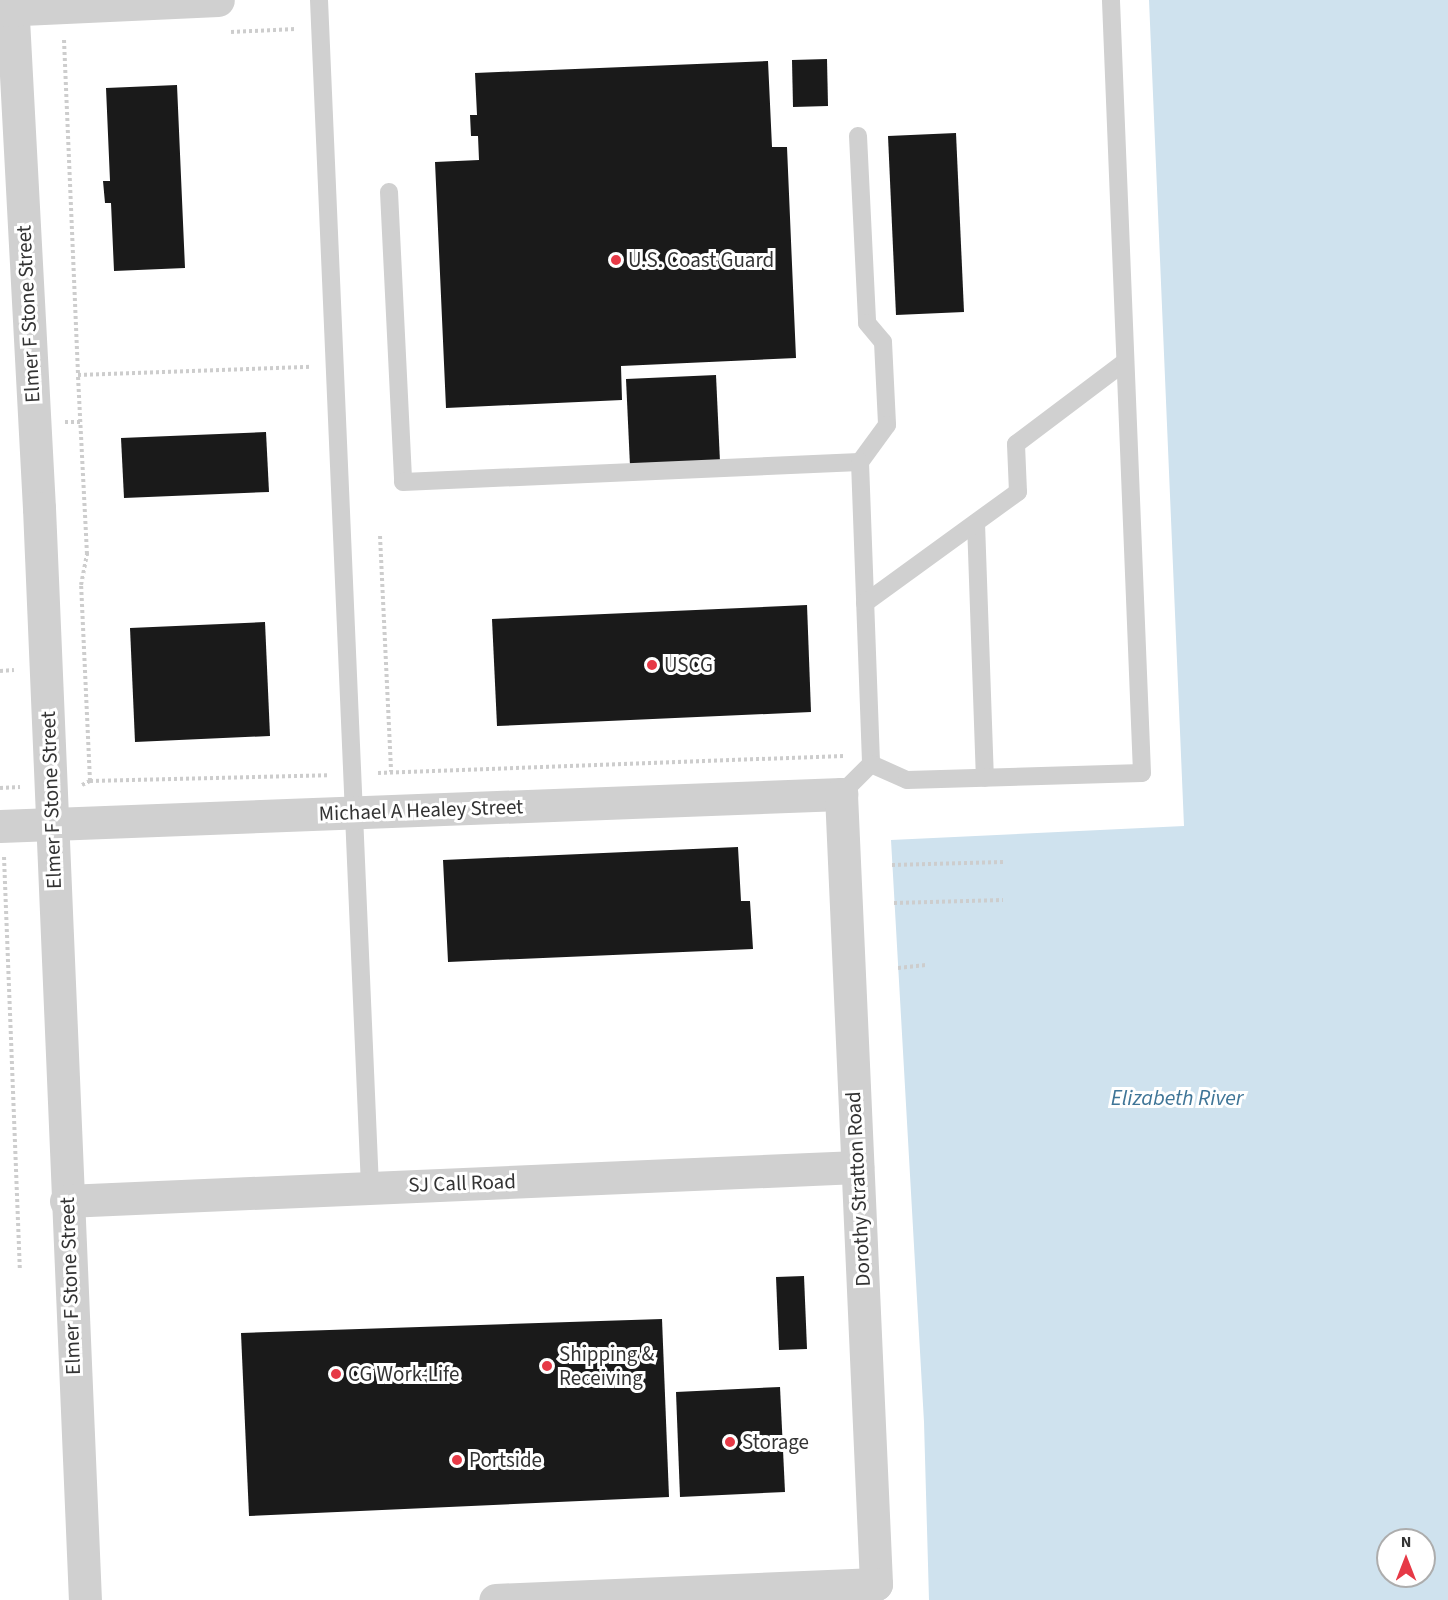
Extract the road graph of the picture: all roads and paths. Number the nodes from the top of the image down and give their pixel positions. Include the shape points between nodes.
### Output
1 (218, 0) edge
2 (319, 0) edge
3 (1111, 0) edge
4 (8, 6) edge
5 (64, 40) dead end
6 (858, 136) dead end
7 (389, 192) dead end
8 (1125, 362) junction
9 (333, 366) junction
10 (78, 375) junction
11 (860, 462) junction
12 (976, 523) junction
13 (380, 536) dead end
14 (865, 603) junction
15 (870, 760) junction
16 (391, 772) junction
17 (353, 775) junction
18 (985, 778) junction
19 (0, 788) edge
20 (841, 794) junction
21 (355, 813) junction
22 (52, 824) junction
23 (1, 826) edge
24 (1003, 862) dead end
25 (892, 865) dead end
26 (1003, 900) dead end
27 (894, 903) dead end
28 (926, 965) dead end
29 (898, 968) dead end
30 (857, 1167) junction
31 (370, 1187) junction
32 (66, 1200) junction
33 (20, 1270) dead end
34 (85, 1600) edge
35 (495, 1600) edge

1 - 4 street
2 - 9 lane
3 - 8 lane
4 - 22 street, Elmer F Stone Street
5 - 10 path
6 - 11 lane via 867,323 883,342 887,425
7 - 11 lane via 403,482
8 - 12 lane via 1016,444 1018,492
8 - 18 lane via 1142,773
9 - 10 path
9 - 17 lane
10 - 17 path via 87,554 81,585 90,781
11 - 14 lane
12 - 14 lane
12 - 18 lane
13 - 16 path
14 - 15 lane
15 - 16 path
15 - 18 lane via 907,780
15 - 20 lane
16 - 17 path
17 - 21 lane
19 - 23 path
20 - 21 street, Michael A Healey Street
20 - 30 street, Dorothy Stratton Road
21 - 22 street, Michael A Healey Street
21 - 31 lane
22 - 23 street, Michael A Healey Street
22 - 32 street, Elmer F Stone Street
23 - 33 path
24 - 25 path
26 - 27 path
28 - 29 path
30 - 31 street, SJ Call Road
30 - 35 street, Dorothy Stratton Road via 876,1584
31 - 32 street, SJ Call Road
32 - 34 street, Elmer F Stone Street

